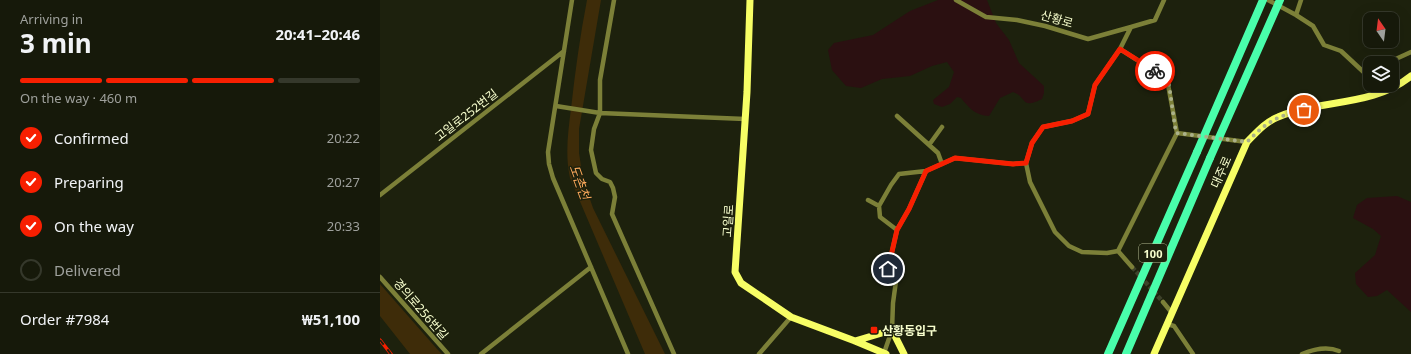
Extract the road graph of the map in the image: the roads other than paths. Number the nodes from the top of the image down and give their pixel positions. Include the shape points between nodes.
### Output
1 (572, 0) edge
2 (614, 0) edge
3 (750, 0) edge
4 (956, 0) edge
5 (1164, 0) edge
6 (1171, 0) edge
7 (1263, 0) edge
8 (1268, 0) edge
9 (1280, 0) edge
10 (1301, 0) edge
11 (1296, 14) junction
12 (1131, 27) junction
13 (1120, 49) junction
14 (564, 51) junction
15 (1411, 52) edge
16 (1399, 57) edge
17 (1363, 70) edge
18 (1411, 76) edge
19 (1399, 84) edge
20 (1382, 92) edge
21 (556, 106) junction
22 (598, 112) junction
23 (897, 116) dead end
24 (745, 119) junction
25 (942, 127) dead end
26 (1176, 133) junction
27 (1247, 142) junction
28 (929, 144) junction
29 (1026, 163) junction
30 (942, 164) junction
31 (926, 171) junction
32 (380, 195) edge
33 (868, 200) dead end
34 (879, 206) junction
35 (897, 230) junction
36 (1118, 251) junction
37 (591, 267) junction
38 (1132, 267) tunnel mouth
39 (380, 277) edge
40 (1163, 302) tunnel mouth
41 (1172, 313) junction
42 (791, 317) junction
43 (1167, 324) junction
44 (892, 330) junction
45 (855, 341) junction
46 (1339, 351) dead end
47 (448, 354) edge
48 (481, 354) edge
49 (628, 354) edge
50 (674, 354) edge
51 (759, 354) edge
52 (885, 354) edge
53 (904, 354) edge
54 (1108, 354) edge
55 (1126, 354) edge
56 (1154, 354) edge
57 (1193, 354) edge
58 (1302, 354) edge

1 - 14 street
2 - 22 street via 600,80
3 - 24 street, 고일로
4 - 12 street, 산황로 via 986,17 1045,26 1088,39
5 - 6 street
5 - 12 street, 산황로 via 1154,20
7 - 54 highway, 100, bridge
8 - 11 street
9 - 55 highway, 100, bridge
10 - 11 street
11 - 17 street via 1313,26 1324,45 1341,51
12 - 13 street
13 - 26 street via 1168,78
13 - 29 street via 1095,85 1088,114 1072,121 1043,127 1032,143
14 - 21 street
14 - 32 street, 고일로252번길
15 - 16 street
18 - 19 street, 대주로
20 - 27 street, 대주로 via 1276,118
21 - 22 street
21 - 37 street via 548,152 549,164
22 - 24 street
22 - 50 street via 591,150 596,173 610,182 613,188 615,197 612,214
23 - 28 street
24 - 42 street, 고일로 via 735,272 741,283
25 - 28 street
26 - 27 street
26 - 36 street
27 - 41 street, 대주로
28 - 30 street via 938,154
29 - 30 street via 955,158
29 - 36 street via 1030,182 1055,232 1069,246 1082,252
30 - 31 street
31 - 34 street via 899,174
31 - 35 street
33 - 34 street
34 - 35 street via 880,217
35 - 44 street via 888,269 896,281
36 - 38 street
37 - 48 street
37 - 49 street
39 - 47 street, 경의로256번길
40 - 41 street
41 - 43 street, 대주로
42 - 45 street, 고일로
42 - 51 street
43 - 56 street, 대주로
43 - 57 street via 1174,326
44 - 45 street
44 - 52 street
44 - 53 street
45 - 52 street, 고일로
46 - 58 street via 1320,349

